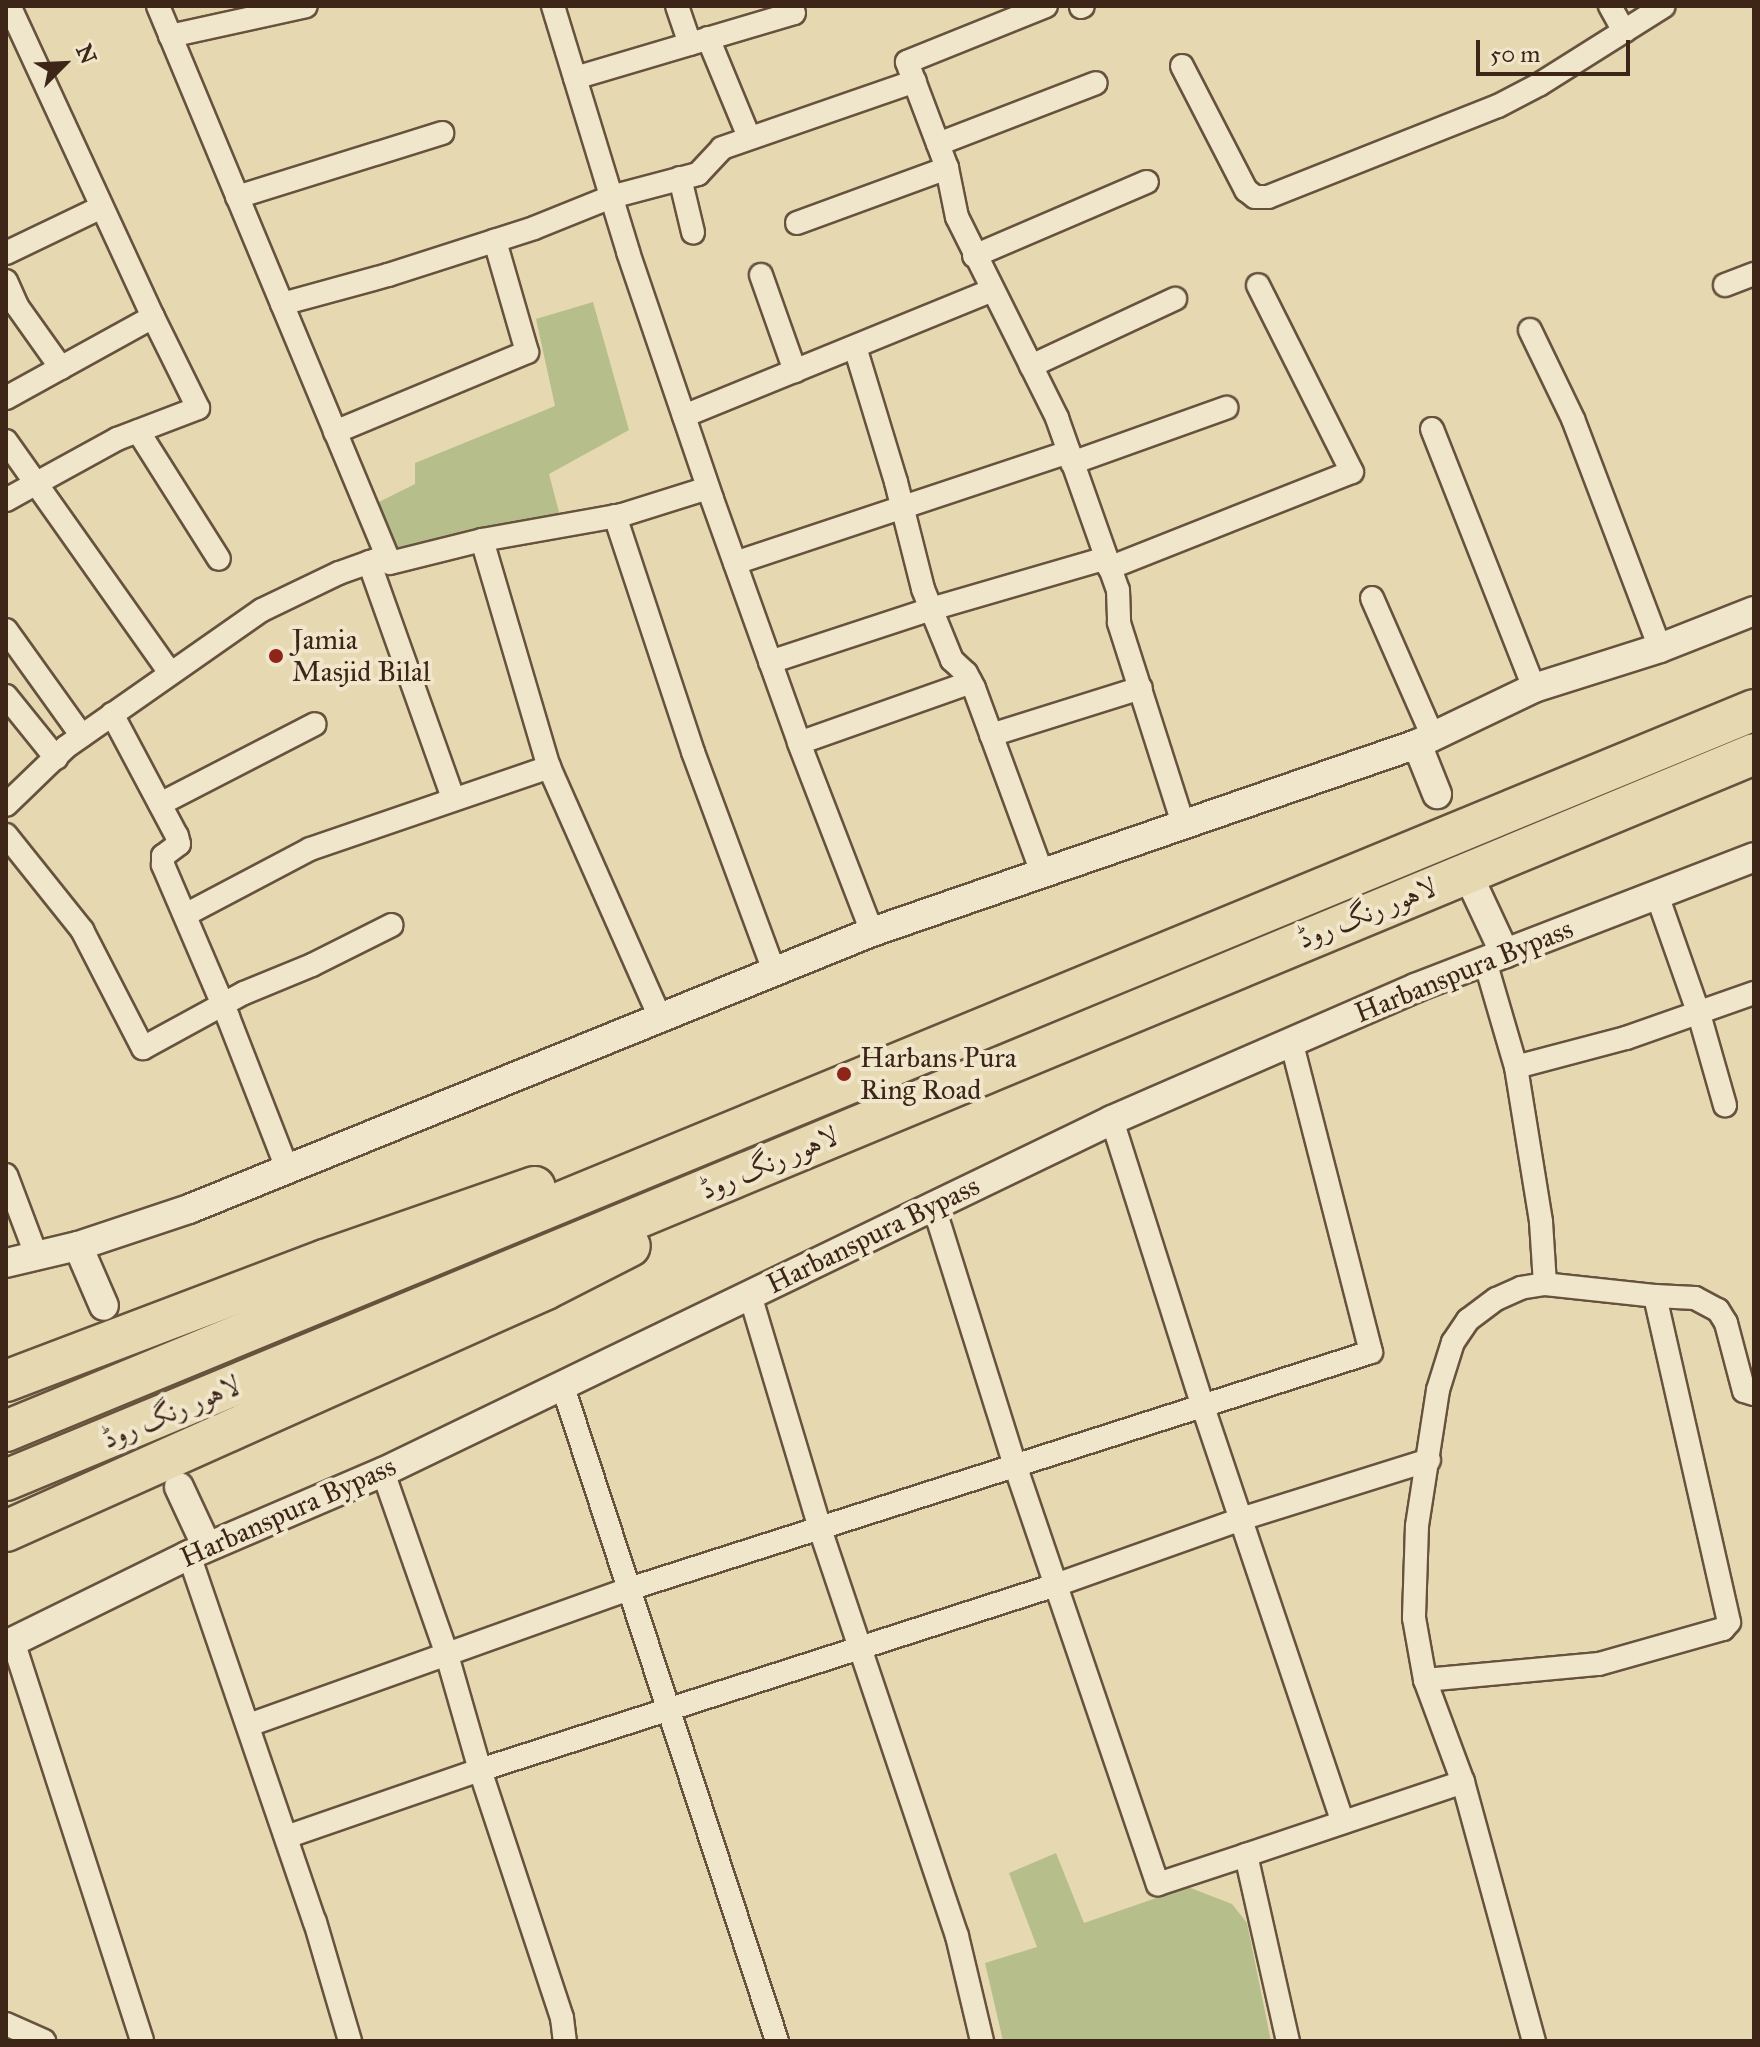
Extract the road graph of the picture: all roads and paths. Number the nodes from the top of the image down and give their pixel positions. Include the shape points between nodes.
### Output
1 (9, 6) edge
2 (158, 6) edge
3 (306, 6) edge
4 (553, 6) edge
5 (677, 6) edge
6 (791, 6) edge
7 (1046, 6) edge
8 (1610, 6) edge
9 (1664, 6) edge
10 (1624, 31) junction
11 (170, 36) junction
12 (699, 41) junction
13 (1182, 66) dead end
14 (575, 78) junction
15 (915, 81) junction
16 (1096, 83) dead end
17 (442, 133) dead end
18 (749, 137) junction
19 (938, 144) junction
20 (947, 168) junction
21 (680, 178) junction
22 (1147, 182) dead end
23 (237, 197) junction
24 (611, 197) junction
25 (102, 207) junction
26 (797, 223) dead end
27 (693, 232) dead end
28 (495, 241) junction
29 (6, 253) edge
30 (974, 256) junction
31 (1754, 274) edge
32 (761, 275) dead end
33 (6, 281) edge
34 (1258, 285) dead end
35 (1725, 285) dead end
36 (991, 291) junction
37 (1175, 299) dead end
38 (282, 304) junction
39 (153, 317) junction
40 (1530, 330) dead end
41 (855, 347) junction
42 (1031, 366) junction
43 (61, 368) junction
44 (795, 371) junction
45 (6, 398) edge
46 (1226, 408) dead end
47 (684, 416) junction
48 (1432, 429) dead end
49 (138, 431) junction
50 (335, 432) junction
51 (6, 441) edge
52 (1070, 458) junction
53 (35, 483) junction
54 (708, 488) junction
55 (6, 500) edge
56 (902, 508) junction
57 (615, 516) junction
58 (482, 540) junction
59 (219, 559) dead end
60 (378, 559) junction
61 (735, 563) junction
62 (1108, 563) junction
63 (1372, 598) dead end
64 (931, 609) junction
65 (1754, 611) edge
66 (6, 630) edge
67 (1660, 648) junction
68 (770, 662) junction
69 (170, 673) junction
70 (971, 682) junction
71 (1141, 688) junction
72 (1534, 688) junction
73 (6, 696) edge
74 (1754, 710) edge
75 (112, 714) junction
76 (315, 724) dead end
77 (991, 735) junction
78 (82, 736) junction
79 (1425, 740) junction
80 (799, 743) junction
81 (1754, 754) edge
82 (56, 758) junction
83 (549, 767) junction
84 (1437, 794) dead end
85 (453, 798) junction
86 (160, 804) junction
87 (6, 805) edge
88 (1183, 823) junction
89 (6, 835) edge
90 (1754, 857) edge
91 (1041, 870) junction
92 (1476, 892) dead end
93 (1657, 895) junction
94 (185, 915) junction
95 (392, 925) dead end
96 (872, 932) junction
97 (1495, 958) junction
98 (774, 971) junction
99 (1754, 993) edge
100 (224, 1007) junction
101 (1699, 1014) junction
102 (661, 1020) junction
103 (1291, 1041) junction
104 (1516, 1067) junction
105 (850, 1084) junction
106 (1725, 1105) dead end
107 (1112, 1120) junction
108 (864, 1124) junction
109 (288, 1171) junction
110 (6, 1175) edge
111 (933, 1204) junction
112 (78, 1246) junction
113 (37, 1257) junction
114 (6, 1263) edge
115 (1545, 1284) junction
116 (750, 1295) junction
117 (1655, 1296) junction
118 (104, 1306) tunnel mouth
119 (6, 1381) edge
120 (562, 1384) junction
121 (1754, 1394) edge
122 (1203, 1407) junction
123 (6, 1431) edge
124 (1429, 1460) junction
125 (1015, 1465) junction
126 (383, 1472) junction
127 (6, 1480) edge
128 (179, 1487) tunnel mouth
129 (1241, 1519) junction
130 (820, 1529) junction
131 (6, 1531) edge
132 (198, 1551) junction
133 (1056, 1585) junction
134 (629, 1589) junction
135 (10, 1643) edge
136 (861, 1647) junction
137 (447, 1655) junction
138 (1425, 1680) junction
139 (668, 1708) junction
140 (249, 1725) junction
141 (480, 1770) junction
142 (1463, 1782) junction
143 (1343, 1822) junction
144 (286, 1837) junction
145 (1246, 1855) junction
146 (6, 2024) edge
147 (44, 2041) edge
148 (142, 2041) edge
149 (350, 2041) edge
150 (565, 2041) edge
151 (777, 2041) edge
152 (982, 2041) edge
153 (1288, 2041) edge
154 (1534, 2041) edge

1 - 25 street
2 - 11 street
3 - 11 street
4 - 14 street
5 - 12 street
6 - 12 street via 794,13
7 - 15 street via 907,62
8 - 10 street
9 - 10 street
10 - 13 street via 1498,106 1268,197 1246,190
11 - 23 street
12 - 14 street
12 - 18 street
14 - 24 street
15 - 18 street
15 - 19 street
16 - 19 street
17 - 23 street
18 - 21 street via 722,148 698,174
19 - 20 street
20 - 26 street
20 - 30 street via 957,217
21 - 24 street
21 - 27 street
22 - 30 street
23 - 38 street
24 - 28 street
24 - 47 street
25 - 29 street
25 - 39 street
28 - 38 street
28 - 50 street via 527,352
30 - 36 street
31 - 35 street
32 - 44 street
33 - 43 street via 17,306
34 - 62 street via 1352,472
36 - 41 street
36 - 42 street
37 - 42 street
38 - 50 street
39 - 43 street
39 - 49 street via 198,408
40 - 67 street via 1573,419
41 - 44 street
41 - 56 street
42 - 52 street
43 - 45 street
44 - 47 street
46 - 52 street
47 - 54 street
48 - 72 street
49 - 53 street
49 - 59 street
50 - 60 street
51 - 53 street
52 - 56 street
52 - 62 street
53 - 55 street
53 - 69 street
54 - 57 street
54 - 61 street
56 - 61 street
56 - 64 street
57 - 58 street
57 - 98 street via 693,752
58 - 60 street via 390,563
58 - 83 street
60 - 69 street via 262,610
60 - 85 street
61 - 68 street
62 - 64 street
62 - 71 street via 1118,590 1119,623
63 - 79 street
64 - 68 street
64 - 70 street via 952,660
65 - 67 street
66 - 78 street
67 - 72 street
68 - 80 street
69 - 75 street
70 - 77 street
70 - 80 street
71 - 77 street
71 - 88 street
72 - 79 street
73 - 82 street
74 - 105 highway, لاہور رنگ روڈ
75 - 78 street
75 - 86 street
76 - 86 street
77 - 91 street
78 - 82 street
79 - 84 street
79 - 88 street
80 - 96 street
81 - 108 highway, لاہور رنگ روڈ
82 - 87 street
83 - 85 street
83 - 102 street
85 - 94 street via 310,849
86 - 94 street via 179,844 163,856 163,865
88 - 91 street
89 - 100 street via 82,930 143,1048
90 - 93 street, Harbanspura Bypass
91 - 96 street
92 - 97 street
93 - 97 street, Harbanspura Bypass
93 - 101 street
94 - 100 street
95 - 100 street
96 - 98 street
97 - 103 street, Harbanspura Bypass
97 - 104 street
98 - 102 street
99 - 101 street
100 - 109 street
101 - 104 street
101 - 106 street
102 - 109 street
103 - 107 street, Harbanspura Bypass
103 - 122 street via 1371,1352
104 - 115 street via 1541,1222
105 - 119 highway via 339,1255
105 - 123 highway, لاہور رنگ روڈ
107 - 111 street, Harbanspura Bypass
107 - 122 street
108 - 127 highway, لاہور رنگ روڈ
108 - 131 highway via 546,1289
109 - 112 street
110 - 113 street
111 - 116 street, Harbanspura Bypass
111 - 125 street
112 - 113 street
112 - 118 street
113 - 114 street
115 - 117 street
115 - 124 street via 1496,1299 1468,1320 1453,1342 1438,1390
116 - 120 street, Harbanspura Bypass
116 - 130 street
117 - 121 street via 1695,1298 1718,1310 1744,1391
117 - 138 street via 1729,1610 1726,1626 1599,1664
120 - 126 street, Harbanspura Bypass
120 - 134 street
122 - 125 street
122 - 129 street
124 - 129 street
124 - 138 street via 1414,1583
125 - 130 street
125 - 133 street
126 - 132 street, Harbanspura Bypass
126 - 137 street
128 - 132 street
129 - 133 street
129 - 143 street
130 - 134 street
130 - 136 street
132 - 135 street, Harbanspura Bypass
132 - 140 street
133 - 136 street
133 - 145 street via 1158,1884
134 - 137 street
134 - 139 street
135 - 148 street
136 - 139 street
136 - 152 street via 957,1936
137 - 140 street
137 - 141 street
138 - 142 street
139 - 141 street
139 - 151 street
140 - 144 street
141 - 144 street
141 - 150 street via 562,2018
142 - 143 street
142 - 154 street
143 - 145 street
144 - 149 street
145 - 153 street
146 - 147 street

